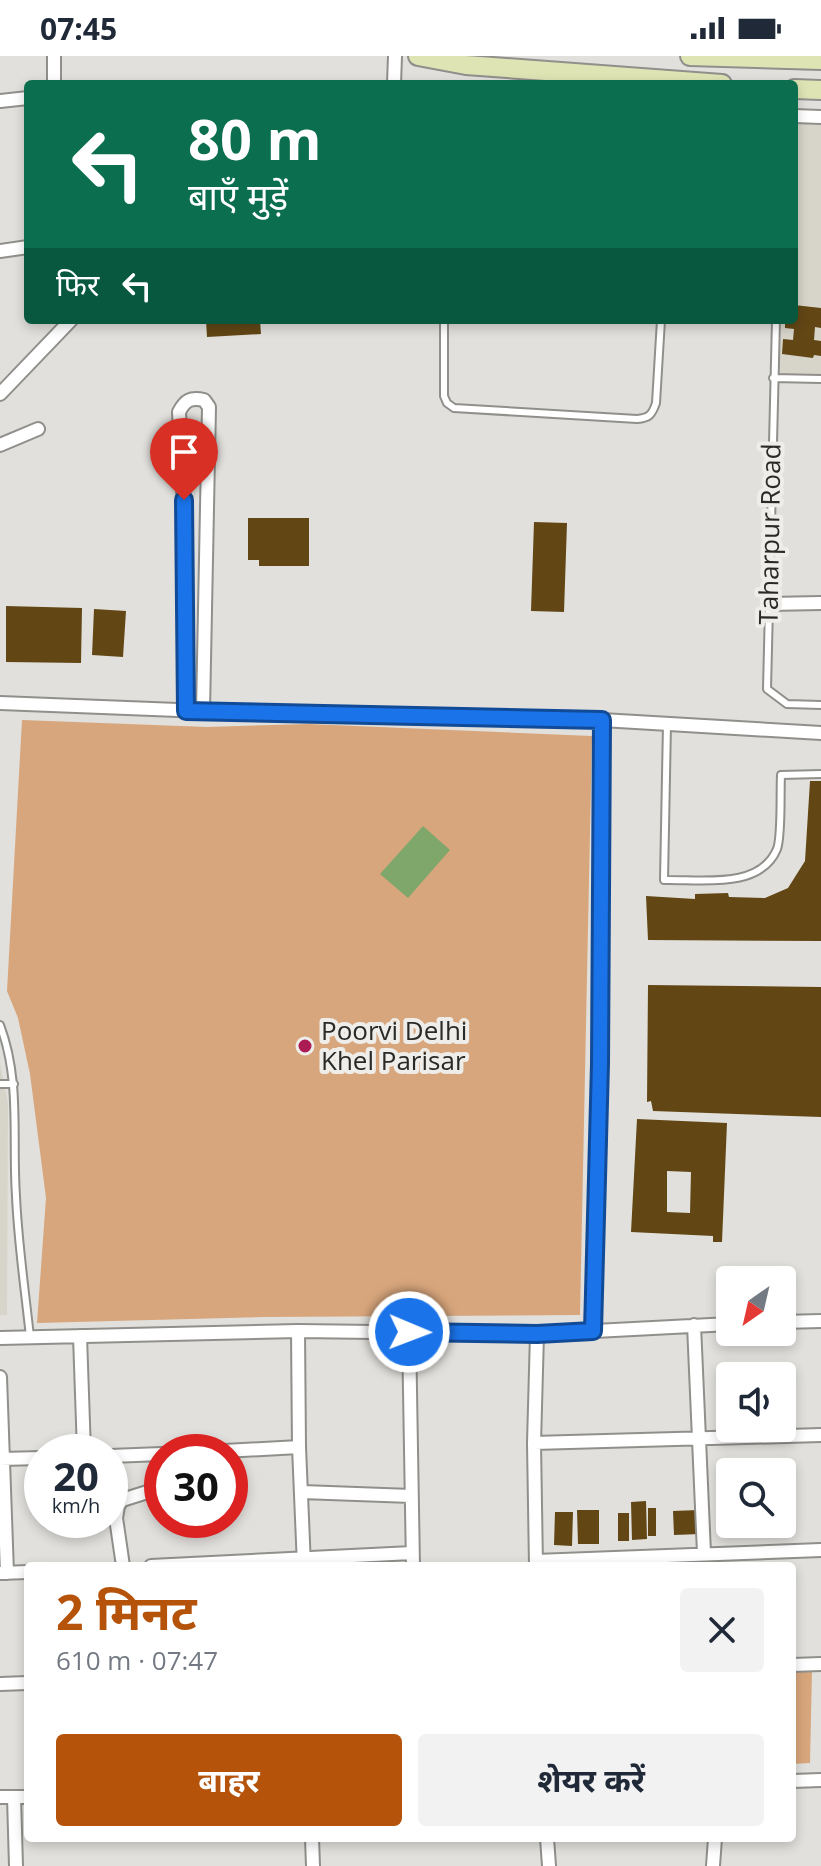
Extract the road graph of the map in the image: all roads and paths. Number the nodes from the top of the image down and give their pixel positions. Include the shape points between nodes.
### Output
1 (54, 56) edge
2 (395, 56) edge
3 (418, 56) edge
4 (690, 56) edge
5 (821, 60) edge
6 (54, 80) edge
7 (394, 80) edge
8 (668, 80) edge
9 (798, 89) edge
10 (821, 90) edge
11 (24, 98) edge
12 (0, 101) edge
13 (798, 116) edge
14 (821, 117) edge
15 (24, 248) edge
16 (0, 251) edge
17 (67, 324) edge
18 (444, 324) edge
19 (661, 324) edge
20 (776, 324) edge
21 (773, 378) junction
22 (821, 379) edge
23 (0, 394) edge
24 (38, 429) dead end
25 (0, 445) edge
26 (821, 603) edge
27 (769, 604) junction
28 (0, 703) edge
29 (821, 705) edge
30 (186, 711) junction
31 (203, 711) junction
32 (602, 720) junction
33 (667, 724) junction
34 (821, 733) edge
35 (821, 774) edge
36 (0, 1025) edge
37 (0, 1084) edge
38 (14, 1084) junction
39 (821, 1321) edge
40 (796, 1322) edge
41 (716, 1324) edge
42 (694, 1325) junction
43 (298, 1331) junction
44 (593, 1331) junction
45 (409, 1332) junction
46 (537, 1334) junction
47 (80, 1336) junction
48 (30, 1337) junction
49 (0, 1338) edge
50 (0, 1377) edge
51 (83, 1434) edge
52 (821, 1435) edge
53 (700, 1437) junction
54 (534, 1443) junction
55 (299, 1447) junction
56 (248, 1450) edge
57 (24, 1458) edge
58 (1, 1459) edge
59 (302, 1492) junction
60 (144, 1493) edge
61 (411, 1496) junction
62 (821, 1550) edge
63 (704, 1553) junction
64 (412, 1559) edge
65 (122, 1562) edge
66 (304, 1562) edge
67 (536, 1562) edge
68 (604, 1562) edge
69 (24, 1572) edge
70 (4, 1573) edge
71 (821, 1664) edge
72 (796, 1665) edge
73 (24, 1683) edge
74 (0, 1684) edge
75 (821, 1780) edge
76 (796, 1781) edge
77 (0, 1797) edge
78 (14, 1797) junction
79 (24, 1797) edge
80 (312, 1842) edge
81 (547, 1842) edge
82 (715, 1842) edge
83 (16, 1866) edge
84 (313, 1866) edge
85 (549, 1866) edge
86 (713, 1866) edge

1 - 6 street
2 - 7 street
3 - 8 main road via 466,65
4 - 5 main road
9 - 10 main road
11 - 12 street
13 - 14 street
15 - 16 street
17 - 23 street
18 - 19 lane via 444,396 454,408 637,419 653,414 656,403
20 - 21 lane, Taharpur Road
21 - 22 lane
21 - 27 lane, Taharpur Road
24 - 25 street
26 - 27 street
27 - 29 lane, Taharpur Road via 767,689 787,704
28 - 30 street
30 - 31 street
30 - 31 street via 179,412 194,398 209,407
31 - 32 street
32 - 33 street
32 - 44 lane
33 - 34 street
33 - 35 lane via 664,880 744,877 765,867 778,848 781,775
36 - 38 lane
37 - 38 lane
38 - 48 lane via 16,1197
39 - 40 street
41 - 42 street
42 - 44 street
42 - 53 street
43 - 45 street
43 - 47 street
43 - 55 street
44 - 46 street
45 - 46 street
45 - 61 street
46 - 54 street
47 - 48 street
47 - 51 street
48 - 49 street
50 - 58 street
52 - 53 street
53 - 54 street
53 - 63 street
54 - 67 street
55 - 56 street
55 - 59 street
57 - 58 street
58 - 70 street
59 - 61 street
59 - 66 street
60 - 65 street via 118,1506
61 - 64 street
62 - 63 street
63 - 68 street
64 - 66 street
69 - 70 street
71 - 72 street
73 - 74 street
75 - 76 street
77 - 78 street
78 - 79 street
78 - 83 street
80 - 84 street
81 - 85 street
82 - 86 street

